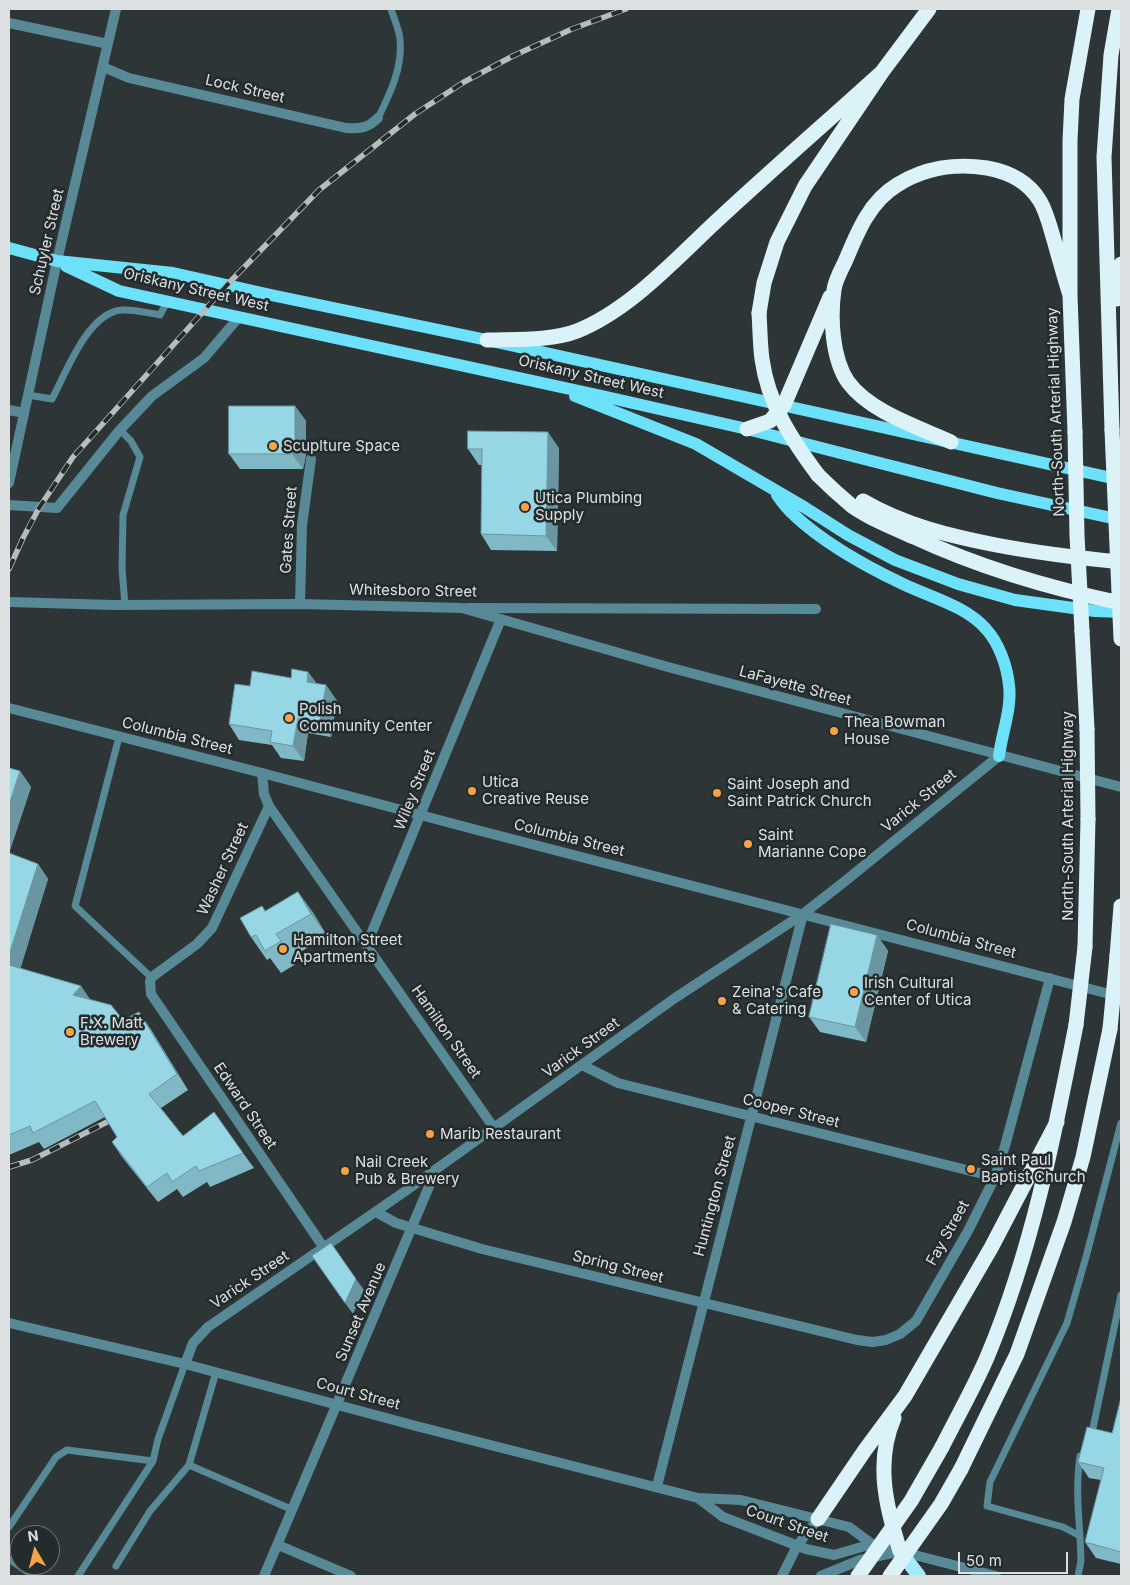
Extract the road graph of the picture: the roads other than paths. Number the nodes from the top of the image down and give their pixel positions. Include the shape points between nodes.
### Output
1 (116, 9) edge
2 (391, 9) edge
3 (930, 9) edge
4 (1088, 9) edge
5 (1120, 9) edge
6 (9, 23) edge
7 (108, 44) junction
8 (103, 67) junction
9 (882, 72) junction
10 (378, 118) joint
11 (9, 248) edge
12 (57, 261) junction
13 (1121, 264) edge
14 (834, 288) junction
15 (1070, 295) junction
16 (167, 302) junction
17 (239, 317) junction
18 (487, 340) junction
19 (1110, 355) junction
20 (540, 382) junction
21 (28, 394) junction
22 (784, 405) junction
23 (9, 410) edge
24 (24, 413) junction
25 (746, 429) junction
26 (120, 430) junction
27 (951, 442) junction
28 (310, 459) dead end
29 (818, 475) junction
30 (1121, 480) edge
31 (9, 483) edge
32 (770, 487) junction
33 (9, 505) edge
34 (1121, 520) edge
35 (1121, 562) edge
36 (9, 602) edge
37 (1121, 603) edge
38 (300, 604) junction
39 (125, 605) junction
40 (462, 608) junction
41 (816, 609) dead end
42 (1121, 612) edge
43 (501, 619) junction
44 (1121, 639) edge
45 (9, 708) edge
46 (119, 737) junction
47 (999, 756) junction
48 (262, 773) junction
49 (1121, 787) edge
50 (269, 806) junction
51 (421, 815) junction
52 (1121, 906) edge
53 (803, 914) junction
54 (367, 944) junction
55 (152, 978) junction
56 (1050, 978) junction
57 (1121, 997) edge
58 (582, 1065) junction
59 (751, 1117) junction
60 (1057, 1122) junction
61 (1121, 1122) edge
62 (494, 1128) junction
63 (436, 1169) junction
64 (995, 1177) junction
65 (376, 1212) junction
66 (413, 1228) junction
67 (324, 1248) junction
68 (1121, 1296) edge
69 (702, 1304) junction
70 (9, 1323) edge
71 (857, 1340) joint
72 (185, 1364) junction
73 (216, 1372) junction
74 (905, 1396) junction
75 (338, 1404) junction
76 (153, 1461) junction
77 (189, 1465) junction
78 (657, 1486) junction
79 (698, 1498) junction
80 (293, 1510) junction
81 (818, 1519) junction
82 (9, 1527) edge
83 (1080, 1536) junction
84 (278, 1544) junction
85 (872, 1544) junction
86 (797, 1546) junction
87 (900, 1551) junction
88 (9, 1559) edge
89 (116, 1566) dead end
90 (34, 1576) edge
91 (78, 1576) edge
92 (264, 1576) edge
93 (351, 1576) edge
94 (782, 1576) edge
95 (822, 1576) edge
96 (858, 1576) edge
97 (890, 1576) edge
98 (919, 1576) edge
99 (996, 1576) edge
100 (1078, 1576) edge

1 - 7 street, Schuyler Street
2 - 10 lane via 400,40 397,70 390,95
3 - 9 highway
4 - 15 highway, North-South Arterial Highway via 1072,99
5 - 19 highway via 1111,56 1104,157
6 - 7 street
7 - 8 street, Schuyler Street
8 - 10 street, Lock Street via 129,78 346,128 370,126
8 - 12 street, Schuyler Street
9 - 18 highway via 633,298 575,332 534,339
9 - 29 highway, bridge via 805,186 776,242 759,313 762,360 771,396 795,444
11 - 12 main road, Oriskany Street West
12 - 16 main road, Oriskany Street West via 119,291
12 - 18 main road, Oriskany Street West via 173,273
12 - 21 street, Schuyler Street
13 - 19 highway
14 - 15 highway via 862,224 880,198 918,174 959,165 999,170 1015,176 1040,200
14 - 22 highway
14 - 27 highway via 832,323 840,365 848,381 862,398
15 - 60 highway, North-South Arterial Highway, bridge via 1087,729 1086,947 1076,1025
16 - 17 main road, Oriskany Street West
16 - 21 lane via 160,315 121,310 105,316 90,330 52,398
17 - 20 main road, Oriskany Street West
17 - 26 street via 204,358 152,396
18 - 22 main road, Oriskany Street West
19 - 44 highway, bridge
20 - 25 main road, Oriskany Street West
20 - 32 main road via 696,444
21 - 24 street, Schuyler Street
22 - 25 highway via 770,421
22 - 27 main road, Oriskany Street West
23 - 24 street
24 - 31 street, Schuyler Street
25 - 34 main road, Oriskany Street West via 997,493
26 - 33 street via 57,508
26 - 39 lane via 140,457 123,515
27 - 30 main road, Oriskany Street West
28 - 38 street, Gates Street via 302,524
29 - 35 highway via 871,506 924,529 1046,554
29 - 37 highway via 854,507 945,551 1033,583
32 - 42 main road via 895,560 958,584 1015,600
32 - 47 main road via 794,515 836,548 971,616 986,628 995,640 1010,686
36 - 39 street, Whitesboro Street
38 - 39 street, Whitesboro Street
38 - 40 street, Whitesboro Street
40 - 41 street, Whitesboro Street
40 - 43 street, LaFayette Street
43 - 47 street, LaFayette Street
43 - 51 street, Wiley Street
45 - 46 street, Columbia Street
46 - 48 street, Columbia Street
46 - 55 lane via 75,906
47 - 49 street, LaFayette Street
47 - 53 street, Varick Street
48 - 50 street
48 - 51 street, Columbia Street
50 - 54 street, Hamilton Street
50 - 55 street, Washer Street via 212,928 197,944
51 - 53 street, Columbia Street
51 - 54 street, Wiley Street
52 - 97 highway, bridge via 1110,1028 1083,1157 1064,1222 1017,1354 961,1468 941,1504
53 - 56 street, Columbia Street
53 - 58 street, Varick Street via 675,998
53 - 59 street, Huntington Street
54 - 62 street, Hamilton Street
55 - 67 street, Edward Street via 151,994
56 - 57 street, Columbia Street
56 - 64 street, Fay Street
58 - 59 street, Cooper Street via 618,1083
58 - 62 street, Varick Street
59 - 64 street, Cooper Street
59 - 69 street, Huntington Street
60 - 74 highway via 992,1248
60 - 96 highway, North-South Arterial Highway, bridge via 1026,1246 988,1356 911,1501
61 - 83 lane via 1067,1323 990,1482 987,1506 1063,1527
62 - 63 street, Varick Street
63 - 65 street, Varick Street
63 - 66 street, Sunset Avenue
64 - 71 street, Fay Street via 916,1321 886,1340
65 - 66 street, Spring Street
65 - 67 street, Varick Street
66 - 69 street, Spring Street via 482,1249
66 - 75 street, Sunset Avenue
67 - 72 street, Varick Street via 208,1327 193,1343
68 - 83 lane via 1093,1428 1085,1443 1078,1471
69 - 71 street, Spring Street
69 - 78 street, Huntington Street
70 - 72 street, Court Street
72 - 73 street, Court Street
72 - 76 lane
73 - 75 street, Court Street
73 - 77 lane
74 - 81 highway
74 - 87 highway via 893,1420 883,1468 889,1517
75 - 78 street, Court Street
75 - 80 street, Sunset Avenue
76 - 82 lane via 66,1450 56,1457
76 - 91 lane
77 - 80 lane
77 - 89 lane via 150,1511
78 - 79 street, Court Street
79 - 81 street, Court Street via 741,1500
79 - 86 street, Court Street via 723,1517
80 - 84 street, Sunset Avenue
81 - 85 street, Court Street via 849,1527
81 - 86 street
83 - 100 lane
84 - 92 street, Sunset Avenue
84 - 93 street
85 - 86 street, Court Street via 834,1555
85 - 87 street, Court Street
86 - 94 street
87 - 95 street via 860,1560
87 - 98 highway
87 - 99 street, Court Street
88 - 90 lane

